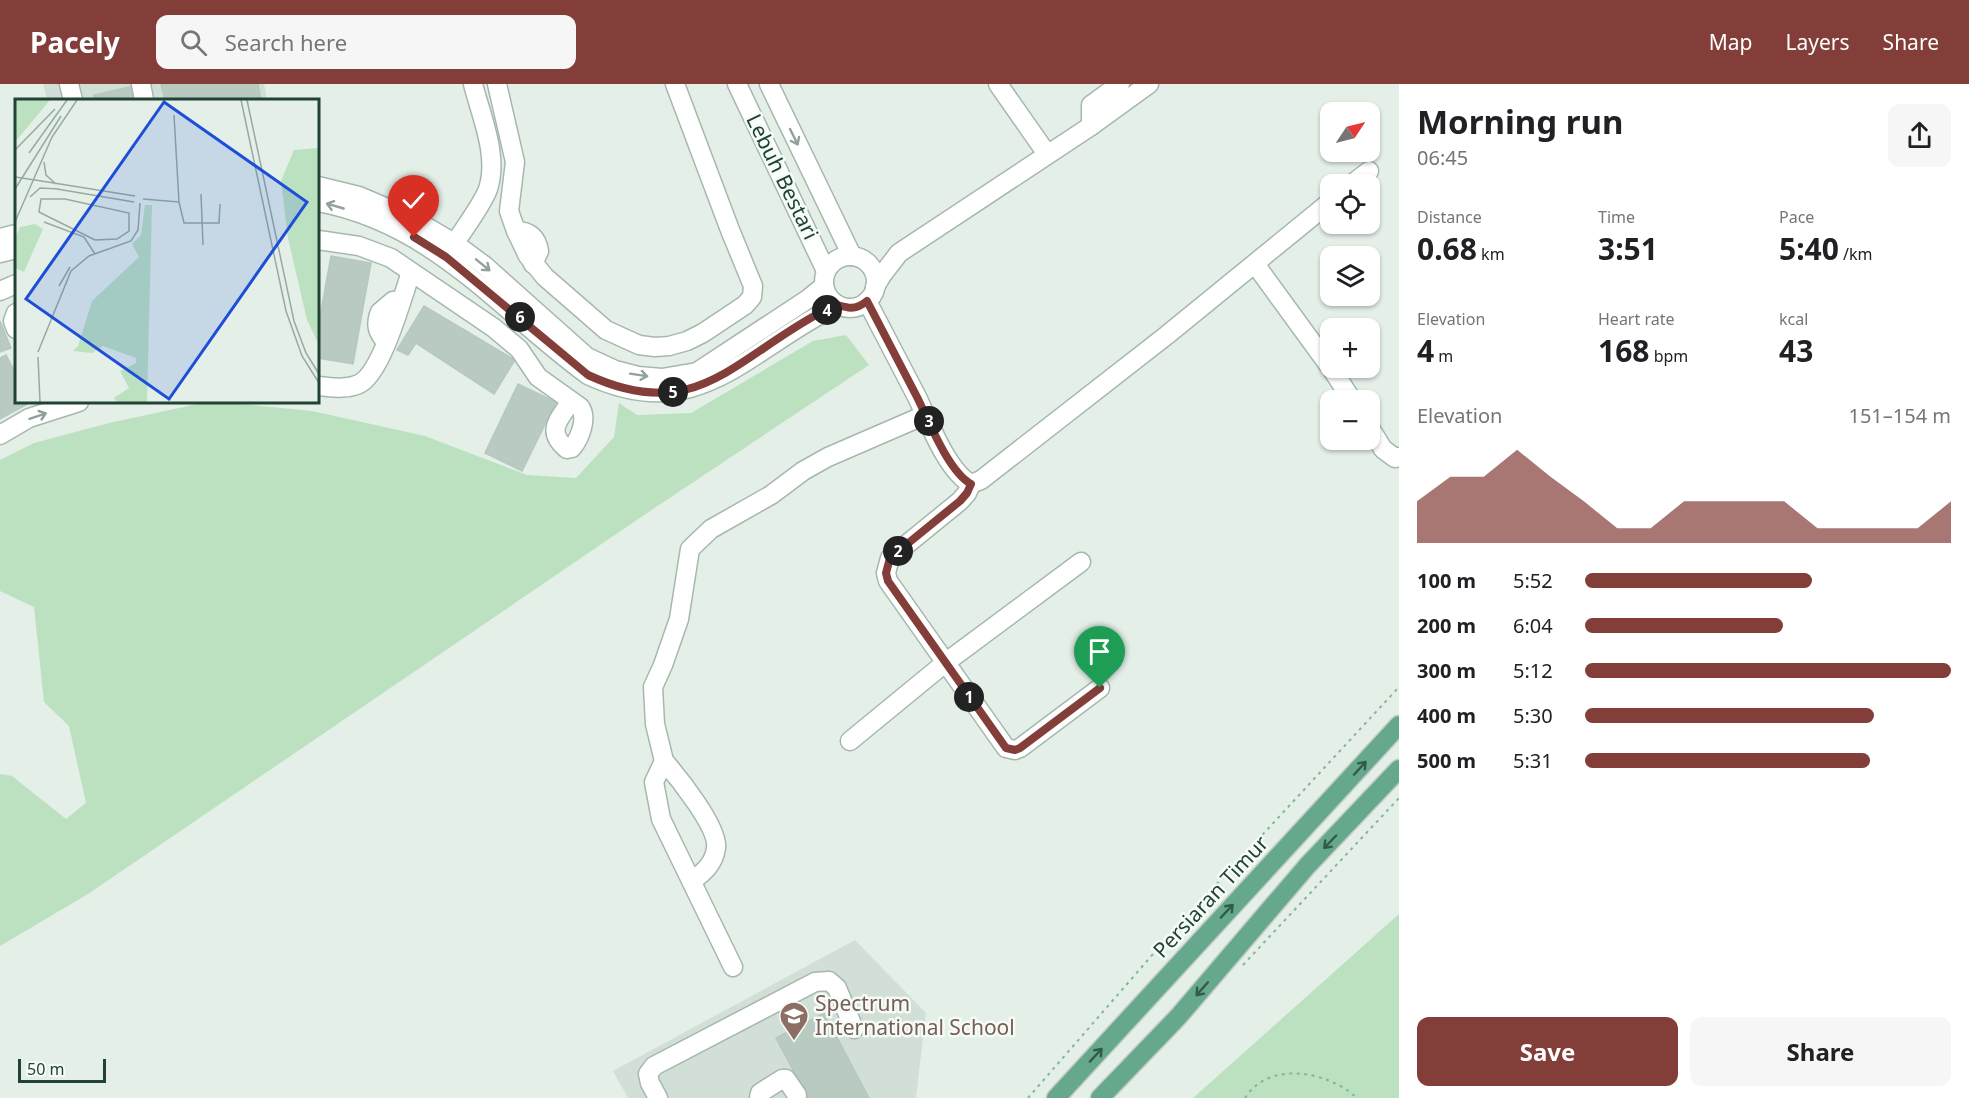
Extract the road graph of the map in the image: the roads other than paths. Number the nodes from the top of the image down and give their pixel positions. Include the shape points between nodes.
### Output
1 (69, 84) edge
2 (141, 84) edge
3 (473, 84) edge
4 (675, 84) edge
5 (737, 84) edge
6 (769, 84) edge
7 (998, 84) edge
8 (1120, 84) edge
9 (1149, 84) edge
10 (498, 85) edge
11 (73, 99) edge
12 (144, 99) edge
13 (1091, 126) junction
14 (1047, 154) junction
15 (1369, 171) dead end
16 (1365, 174) edge
17 (320, 186) edge
18 (320, 203) edge
19 (1320, 210) edge
20 (367, 215) junction
21 (15, 234) edge
22 (0, 238) edge
23 (320, 240) edge
24 (359, 246) junction
25 (15, 249) edge
26 (450, 250) junction
27 (0, 253) edge
28 (899, 253) junction
29 (858, 258) junction
30 (1255, 264) junction
31 (411, 272) junction
32 (825, 278) junction
33 (871, 294) junction
34 (838, 305) junction
35 (1320, 353) edge
36 (320, 386) edge
37 (571, 401) dead end
38 (74, 404) edge
39 (926, 415) junction
40 (0, 435) edge
41 (1380, 444) edge
42 (1397, 457) edge
43 (971, 484) junction
44 (1081, 562) dead end
45 (945, 663) junction
46 (1100, 688) dead end
47 (1399, 725) edge
48 (850, 741) dead end
49 (664, 761) junction
50 (1399, 769) edge
51 (692, 881) junction
52 (733, 967) dead end
53 (854, 1029) dead end
54 (797, 1095) dead end
55 (658, 1098) edge
56 (759, 1098) edge
57 (1056, 1098) edge
58 (1100, 1098) edge

1 - 11 street
2 - 12 street
3 - 26 street via 490,152 491,173 487,191
4 - 10 street via 753,286 749,301 710,328 687,341 655,347 639,345 606,330 533,264 509,211 515,162
5 - 32 street, Lebuh Bestari
6 -> 29 street, Lebuh Bestari
7 - 14 street
8 - 13 street via 1091,105
9 - 13 street
13 - 14 street
14 - 28 street
15 - 16 street
17 - 26 street via 358,196 415,220
20 -> 18 street
19 - 30 street
20 - 24 street
20 - 26 street
21 - 22 street
23 - 24 street
24 - 31 street via 391,258
25 - 27 street
26 -> 32 street via 485,266 587,357 615,370 662,378 697,372 808,299
26 - 34 street via 588,375 609,385 645,392 679,392 702,386
28 - 29 street
28 - 33 street
29 - 32 street via 841,257 832,262
29 - 33 street via 873,270
30 - 35 street
30 - 43 street
31 - 36 street via 378,363 369,377 371,384
31 - 37 street via 494,328 519,349 538,377
32 - 34 street via 831,300
33 - 34 street via 852,308
33 - 39 street
40 -> 38 street via 29,418
39 - 43 street via 956,470
39 - 49 street via 803,471 771,495 711,528 690,549 679,619 653,687 655,724
41 - 42 street
43 - 45 street via 960,501 890,558 886,573
44 - 45 street
45 - 46 street via 1001,743 1011,749 1020,748
45 - 48 street
57 -> 47 main road, Persiaran Timur
49 - 51 street via 654,782 662,819
49 - 51 street via 693,796 717,847 710,866
50 -> 58 main road via 1307,866 1178,1017
51 - 52 street
53 - 55 street via 837,988 829,981 815,982 654,1066 648,1074
54 - 56 street via 789,1082 782,1079 760,1093

